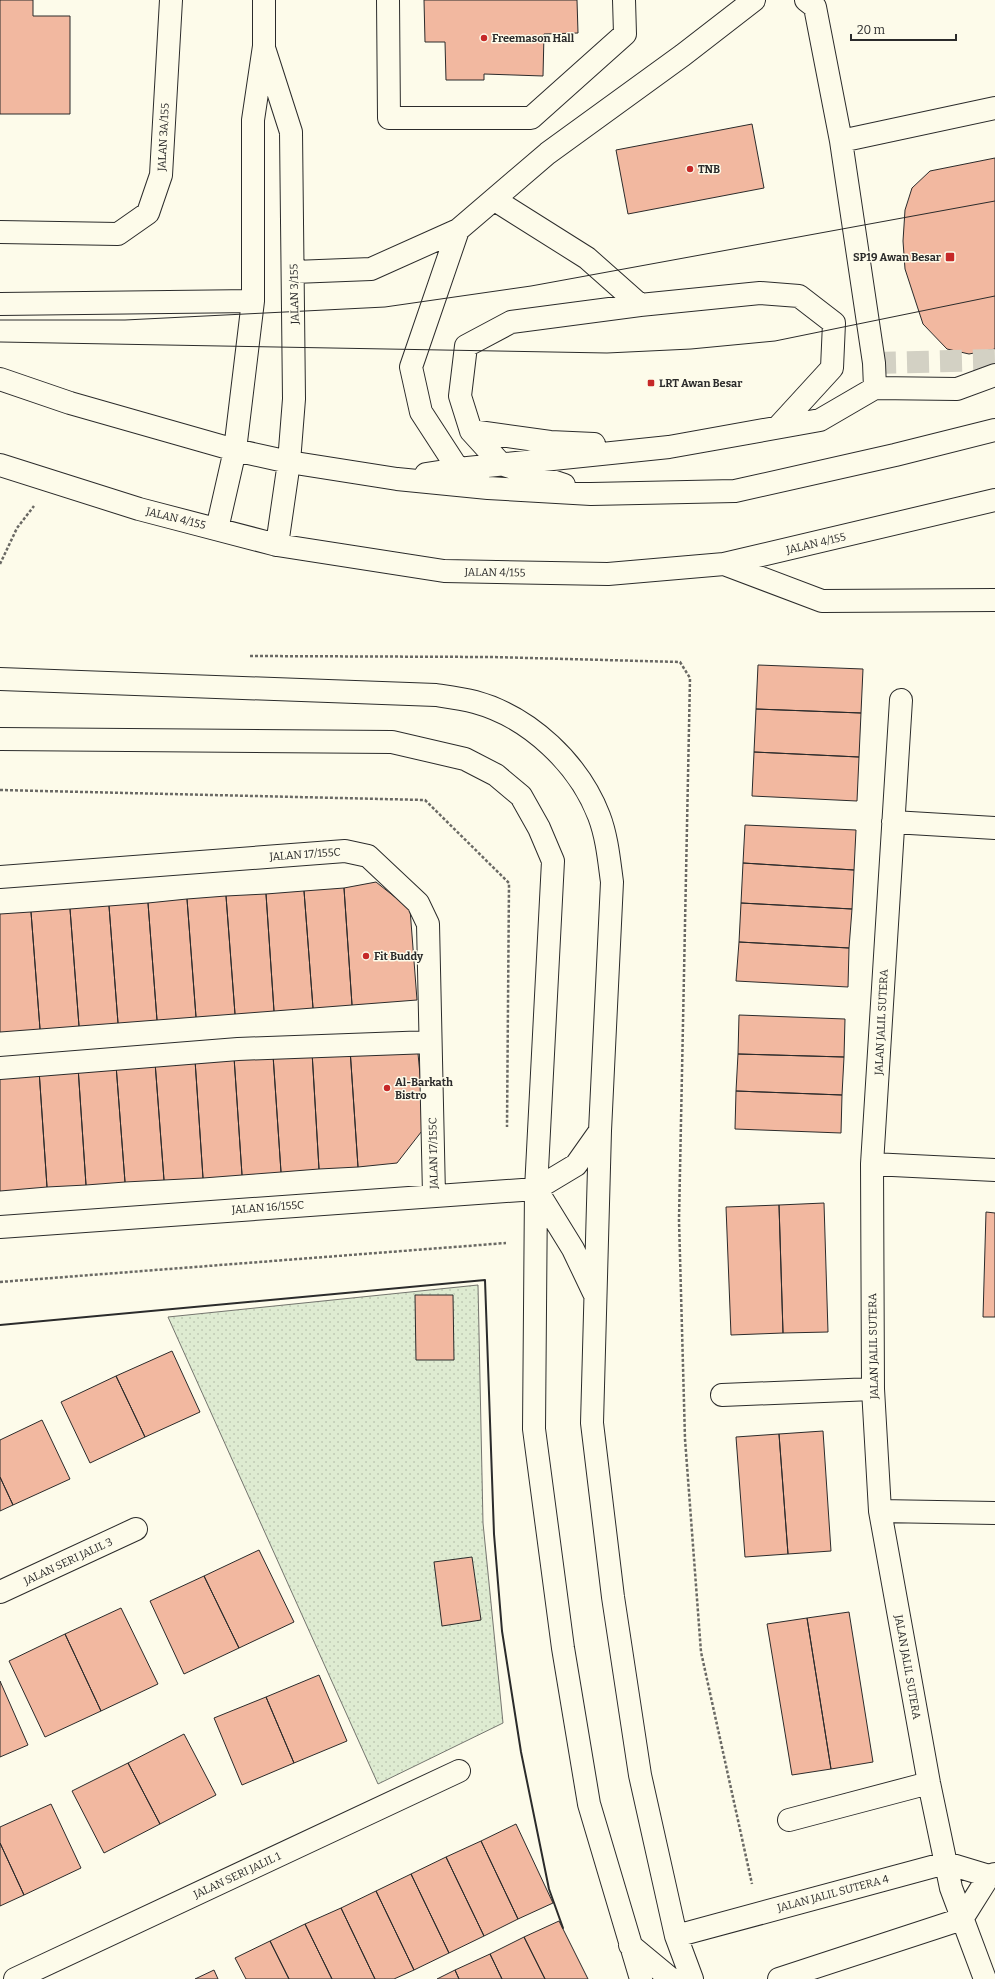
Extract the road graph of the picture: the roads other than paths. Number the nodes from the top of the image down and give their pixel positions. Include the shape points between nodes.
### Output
1 (171, 0) edge
2 (264, 0) edge
3 (388, 0) edge
4 (624, 0) edge
5 (754, 0) edge
6 (806, 0) edge
7 (264, 46) junction
8 (995, 108) edge
9 (841, 141) junction
10 (495, 200) junction
11 (458, 230) junction
12 (0, 232) edge
13 (294, 272) junction
14 (253, 301) junction
15 (0, 304) edge
16 (640, 305) junction
17 (995, 375) edge
18 (0, 379) edge
19 (875, 388) junction
20 (778, 427) junction
21 (471, 430) junction
22 (995, 430) edge
23 (669, 447) junction
24 (235, 450) junction
25 (289, 462) junction
26 (501, 464) junction
27 (0, 465) edge
28 (458, 469) junction
29 (397, 479) junction
30 (488, 488) junction
31 (591, 494) junction
32 (995, 500) edge
33 (217, 529) junction
34 (277, 545) junction
35 (724, 564) junction
36 (995, 600) edge
37 (0, 679) edge
38 (901, 700) dead end
39 (0, 739) edge
40 (892, 822) junction
41 (995, 828) edge
42 (0, 877) edge
43 (430, 1042) junction
44 (0, 1068) edge
45 (600, 1131) junction
46 (872, 1164) junction
47 (995, 1170) edge
48 (536, 1189) junction
49 (434, 1195) junction
50 (0, 1227) edge
51 (595, 1295) junction
52 (873, 1389) junction
53 (722, 1396) dead end
54 (880, 1511) junction
55 (995, 1513) edge
56 (136, 1529) dead end
57 (0, 1592) edge
58 (459, 1771) dead end
59 (929, 1783) junction
60 (789, 1820) dead end
61 (946, 1863) junction
62 (992, 1875) edge
63 (962, 1919) junction
64 (676, 1936) junction
65 (630, 1945) junction
66 (15, 1979) edge
67 (641, 1979) edge
68 (670, 1979) edge
69 (692, 1979) edge
70 (779, 1979) edge
71 (985, 1979) edge

1 - 12 street, JALAN 3A/155 via 161,175 148,213 118,234
2 - 7 street, JALAN 3/155
3 - 4 street via 388,118 531,118 624,34
5 - 10 street via 548,154
6 - 9 street via 815,7
7 - 13 street, JALAN 3/155 via 291,132
7 - 14 street, JALAN 3/155 via 253,120
8 - 9 street
9 - 19 street via 874,363
10 - 11 street
10 - 16 street via 587,258
11 - 13 street via 371,269
11 - 28 street via 411,367 421,412
13 - 25 street, JALAN 3/155 via 294,399
14 - 15 street
14 - 24 street, JALAN 3/155
16 - 20 street via 760,293 799,296 834,323 832,368
16 - 21 street via 511,322 466,346 460,396
17 - 19 street via 957,389
18 - 24 street via 70,403
19 - 20 street via 820,420
20 - 23 street
21 - 23 street via 550,442
21 - 26 street
22 - 31 street via 735,491
23 - 26 street
24 - 25 street
24 - 33 street, JALAN 3/155
25 - 29 street
25 - 34 street, JALAN 3/155
26 - 28 street
26 - 31 street
27 - 33 street, JALAN 4/155 via 139,509
28 - 29 street
28 - 30 street
29 - 30 street
30 - 31 street
32 - 35 street, JALAN 4/155
33 - 34 street, JALAN 4/155
34 - 35 street, JALAN 4/155 via 444,571 608,574
35 - 36 street via 822,601
37 - 45 street via 436,695 476,702 506,714 533,731 584,785 599,817 608,853 612,882
38 - 40 street, JALAN JALIL SUTERA
39 - 48 street via 392,742 465,759 496,775 521,796 539,828 553,861
40 - 41 street
40 - 46 street, JALAN JALIL SUTERA
42 - 43 street, JALAN 17/155C via 345,851 368,856 418,903 428,924
43 - 44 street via 238,1050
43 - 49 street, JALAN 17/155C
45 - 48 street via 576,1165
45 - 51 street
46 - 47 street
46 - 52 street, JALAN JALIL SUTERA
48 - 49 street, JALAN 16/155C
48 - 51 street via 573,1249
48 - 65 street via 534,1429 563,1648 589,1804
49 - 50 street, JALAN 16/155C
51 - 64 street via 592,1423 613,1597 640,1774
52 - 53 street
52 - 54 street, JALAN JALIL SUTERA
54 - 55 street
54 - 59 street, JALAN JALIL SUTERA
56 - 57 street, JALAN SERI JALIL 3
58 - 66 street, JALAN SERI JALIL 1
59 - 60 street
59 - 61 street, JALAN JALIL SUTERA
61 - 62 street
61 - 63 street, JALAN JALIL SUTERA via 951,1888
61 - 64 street, JALAN JALIL SUTERA 4
62 - 63 street
63 - 70 street
63 - 71 street, JALAN JALIL SUTERA
64 - 68 street
64 - 69 street
65 - 67 street
65 - 68 street

